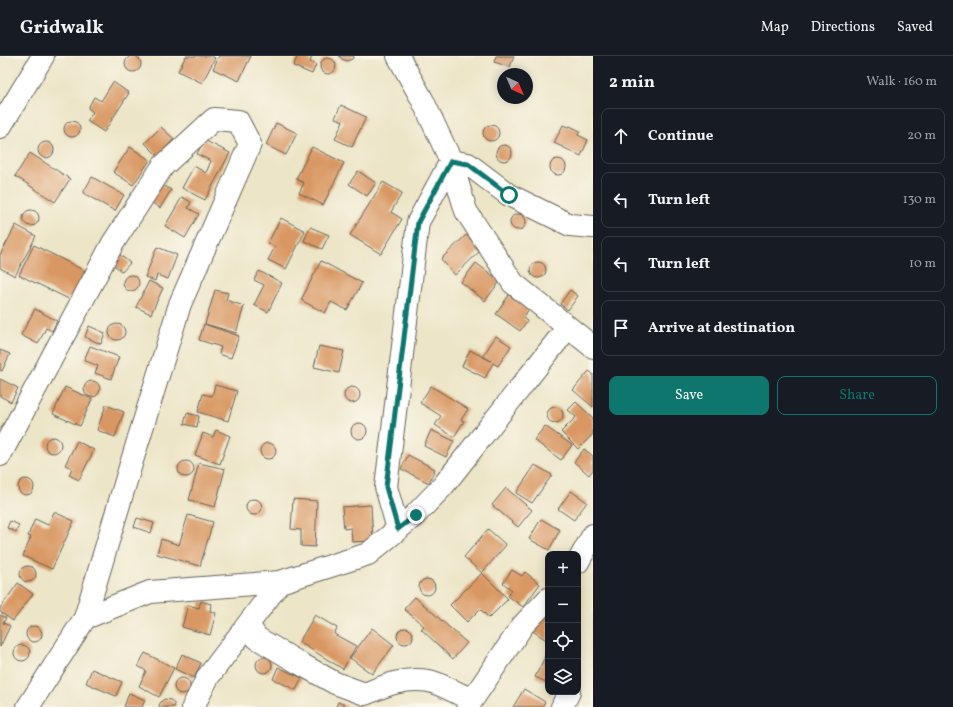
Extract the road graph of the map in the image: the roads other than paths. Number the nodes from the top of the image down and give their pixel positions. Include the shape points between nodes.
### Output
1 (43, 56) edge
2 (398, 56) edge
3 (0, 127) edge
4 (451, 161) junction
5 (593, 227) edge
6 (568, 327) junction
7 (593, 347) edge
8 (0, 455) edge
9 (398, 529) junction
10 (593, 535) edge
11 (581, 557) edge
12 (280, 582) junction
13 (545, 602) edge
14 (85, 618) junction
15 (248, 625) junction
16 (388, 684) junction
17 (568, 695) edge
18 (470, 703) edge
19 (28, 707) edge
20 (193, 707) edge
21 (377, 707) edge
22 (562, 707) edge

1 - 3 street
2 - 4 street via 422,99
4 - 5 street via 468,164 509,195 570,224
4 - 6 street via 466,211 513,283
4 - 9 street via 418,222 386,487
6 - 7 street
6 - 9 street via 443,486 416,515
8 - 14 street via 112,243 163,166 214,119 238,121 250,144 180,304
9 - 12 street via 368,554
10 - 11 street
12 - 14 street via 150,592
12 - 15 street
13 - 18 street via 523,625
14 - 19 street
15 - 16 street via 257,638 335,683 365,694
15 - 20 street via 208,677
16 - 18 street via 406,680 429,681
16 - 21 street
17 - 22 street

